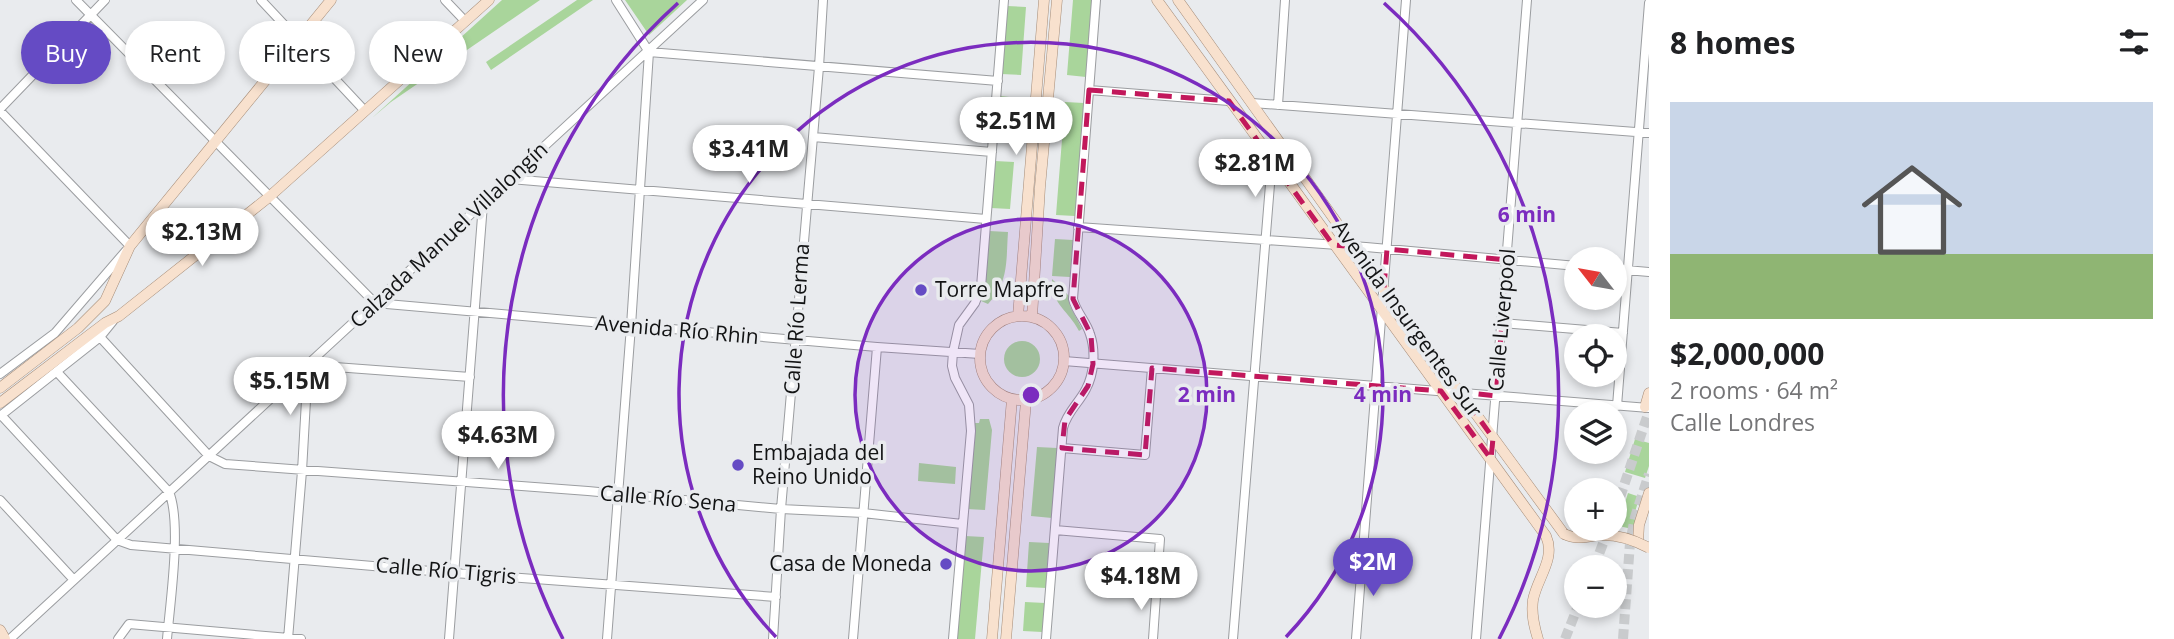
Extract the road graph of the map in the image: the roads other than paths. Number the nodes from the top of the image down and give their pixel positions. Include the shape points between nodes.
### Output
1 (76, 0) edge
2 (105, 0) edge
3 (261, 0) edge
4 (331, 0) edge
5 (445, 0) edge
6 (489, 0) edge
7 (617, 0) edge
8 (703, 0) edge
9 (823, 0) edge
10 (1004, 0) edge
11 (1044, 0) edge
12 (1056, 0) edge
13 (1096, 0) edge
14 (1157, 0) edge
15 (1178, 0) edge
16 (1286, 0) edge
17 (1406, 0) edge
18 (1527, 0) edge
19 (1649, 4) edge
20 (90, 15) junction
21 (281, 21) edge
22 (314, 21) edge
23 (466, 21) joint
24 (649, 51) junction
25 (820, 67) junction
26 (998, 80) junction
27 (262, 84) edge
28 (340, 84) edge
29 (395, 84) edge
30 (1089, 90) junction
31 (1229, 100) junction
32 (1252, 103) junction
33 (1278, 105) junction
34 (0, 110) edge
35 (365, 111) junction
36 (1397, 114) junction
37 (1517, 124) junction
38 (1639, 132) junction
39 (1649, 133) edge
40 (813, 137) junction
41 (215, 141) junction
42 (992, 152) junction
43 (1272, 160) junction
44 (509, 179) junction
45 (640, 190) junction
46 (269, 197) junction
47 (483, 204) junction
48 (806, 204) junction
49 (986, 219) junction
50 (1078, 226) junction
51 (1266, 240) junction
52 (1334, 245) junction
53 (130, 246) junction
54 (1354, 247) junction
55 (1387, 249) junction
56 (1507, 260) junction
57 (1564, 264) edge
58 (1628, 270) joint
59 (1649, 272) edge
60 (1384, 289) junction
61 (374, 303) junction
62 (1382, 309) junction
63 (474, 312) junction
64 (119, 316) junction
65 (1018, 316) junction
66 (1032, 317) junction
67 (1502, 323) junction
68 (631, 326) junction
69 (1564, 328) edge
70 (100, 337) junction
71 (796, 340) junction
72 (877, 347) junction
73 (953, 352) junction
74 (979, 354) junction
75 (1064, 361) junction
76 (1093, 363) junction
77 (308, 365) junction
78 (1152, 368) junction
79 (57, 372) junction
80 (0, 374) edge
81 (1255, 376) junction
82 (470, 377) junction
83 (1376, 386) junction
84 (0, 388) edge
85 (1441, 391) junction
86 (1460, 392) junction
87 (1649, 393) edge
88 (1496, 396) junction
89 (1012, 399) junction
90 (1026, 401) junction
91 (1564, 402) edge
92 (0, 403) edge
93 (1627, 407) edge
94 (1647, 408) edge
95 (1, 415) edge
96 (1493, 438) junction
97 (1062, 447) junction
98 (209, 456) junction
99 (1491, 459) junction
100 (302, 471) junction
101 (461, 483) junction
102 (169, 492) junction
103 (1649, 493) edge
104 (618, 494) junction
105 (0, 500) edge
106 (781, 509) junction
107 (863, 513) junction
108 (962, 524) junction
109 (1055, 530) junction
110 (117, 540) junction
111 (1638, 542) junction
112 (1649, 548) edge
113 (174, 550) junction
114 (294, 559) junction
115 (454, 573) junction
116 (74, 580) junction
117 (611, 583) junction
118 (776, 597) junction
119 (167, 628) junction
120 (0, 630) edge
121 (288, 638) edge
122 (7, 639) edge
123 (118, 639) edge
124 (167, 639) edge
125 (301, 639) edge
126 (449, 639) edge
127 (607, 639) edge
128 (773, 639) edge
129 (853, 639) edge
130 (953, 639) edge
131 (992, 639) edge
132 (1006, 639) edge
133 (1046, 639) edge
134 (1153, 639) edge
135 (1233, 639) edge
136 (1356, 639) edge
137 (1476, 639) edge
138 (1538, 639) edge

1 - 20 street
2 - 20 street
3 - 21 street
4 - 22 main road
5 - 23 street
6 - 23 main road
7 - 24 street
8 - 24 street, Calzada Manuel Villalongín
9 - 25 street, Calle Río Lerma
10 - 26 street
11 - 65 main road
12 - 66 main road
13 - 30 street
14 - 31 main road, Avenida Insurgentes Sur
15 - 32 main road, Avenida Insurgentes Sur
16 - 33 street
17 - 36 street
18 - 37 street, Calle Liverpool
19 - 38 street
20 - 34 street
20 - 41 street
24 - 25 street
24 - 44 street, Calzada Manuel Villalongín
24 - 45 street
25 - 26 street
25 - 40 street, Calle Río Lerma
26 - 42 street
27 - 41 main road
28 - 35 street
29 - 35 main road
30 - 31 street
30 - 50 street
31 - 43 main road, Avenida Insurgentes Sur
32 - 33 street
32 - 54 main road, Avenida Insurgentes Sur
33 - 36 street
34 - 53 street
35 - 46 main road
36 - 37 street
36 - 55 street
37 - 38 street
37 - 56 street, Calle Liverpool
38 - 39 street
38 - 58 street
40 - 42 street
40 - 48 street, Calle Río Lerma
41 - 46 street
41 - 53 main road
42 - 49 street
43 - 51 street
43 - 52 main road, Avenida Insurgentes Sur
44 - 45 street
44 - 47 street, Calzada Manuel Villalongín
45 - 48 street
45 - 68 street
46 - 61 street
46 - 64 main road
47 - 61 street, Calzada Manuel Villalongín
47 - 63 street
48 - 49 street
48 - 71 street, Calle Río Lerma
49 - 73 street via 979,295 958,325
50 - 51 street
50 - 76 street via 1073,299 1091,335
51 - 52 street
51 - 81 street
52 - 54 street
52 - 62 main road, Avenida Insurgentes Sur
53 - 80 street via 55,333
53 - 84 main road via 105,301 78,328
54 - 55 street
54 - 60 main road, Avenida Insurgentes Sur
55 - 56 street
55 - 60 street
56 - 57 street
56 - 67 street, Calle Liverpool
58 - 59 street
60 - 62 street
60 - 86 main road, Avenida Insurgentes Sur
61 - 63 street, Avenida Río Rhin
61 - 77 street, Calzada Manuel Villalongín
62 - 83 street
62 - 85 main road, Avenida Insurgentes Sur
63 - 68 street, Avenida Río Rhin
63 - 82 street
64 - 70 street
64 - 92 main road
65 - 66 main road
65 - 74 main road via 997,324
66 - 75 main road via 1056,333
67 - 69 street
67 - 88 street, Calle Liverpool
68 - 71 street, Avenida Río Rhin
68 - 104 street
70 - 79 street
70 - 98 street
71 - 72 street, Avenida Río Rhin
71 - 106 street, Calle Río Lerma
72 - 73 street, Avenida Río Rhin
72 - 107 street
73 - 74 street, Avenida Río Rhin
73 - 108 street via 955,378 971,417
74 - 89 main road via 984,378 1002,396
75 - 76 street
75 - 90 main road via 1058,381
76 - 78 street
76 - 97 street via 1091,379 1065,420
77 - 82 street
77 - 98 street, Calzada Manuel Villalongín
77 - 100 street
78 - 81 street
78 - 97 street via 1145,455
79 - 95 street
79 - 102 street
81 - 83 street
81 - 135 street
82 - 101 street
83 - 85 street
83 - 136 street
85 - 86 street
85 - 99 main road, Avenida Insurgentes Sur
86 - 88 street
86 - 96 main road, Avenida Insurgentes Sur
87 - 94 main road
88 - 91 street
88 - 96 street, Calle Liverpool
89 - 90 main road
89 - 131 main road
90 - 132 main road
93 - 94 street
95 - 110 street
96 - 99 street, Calle Liverpool
96 - 111 main road, Avenida Insurgentes Sur, bridge via 1564,534 1581,539 1618,536
97 - 109 street
98 - 100 street, Calle Río Sena via 225,464
98 - 102 street, Calzada Manuel Villalongín
99 - 137 street, Calle Liverpool
99 - 138 main road, Avenida Insurgentes Sur via 1550,545 1533,598
100 - 101 street, Calle Río Sena
100 - 114 street
101 - 104 street, Calle Río Sena
101 - 115 street
102 - 110 street, Calzada Manuel Villalongín
102 - 113 street via 175,514
103 - 111 main road
104 - 106 street, Calle Río Sena
104 - 117 street
105 - 116 street
106 - 107 street, Calle Río Sena
106 - 118 street, Calle Río Lerma
107 - 108 street, Calle Río Sena
107 - 129 street
108 - 130 street
109 - 133 street
109 - 134 street via 1160,539
110 - 113 street, Calle Río Tigris
110 - 116 street, Calzada Manuel Villalongín
111 - 112 main road, bridge
113 - 114 street, Calle Río Tigris
113 - 119 street
114 - 115 street, Calle Río Tigris
114 - 121 street
115 - 117 street, Calle Río Tigris
115 - 126 street
116 - 122 street, Calzada Manuel Villalongín
117 - 118 street, Calle Río Tigris
117 - 127 street
118 - 128 street, Calle Río Lerma
119 - 121 street
119 - 123 street via 129,624
119 - 124 street
120 - 122 main road
121 - 125 street

